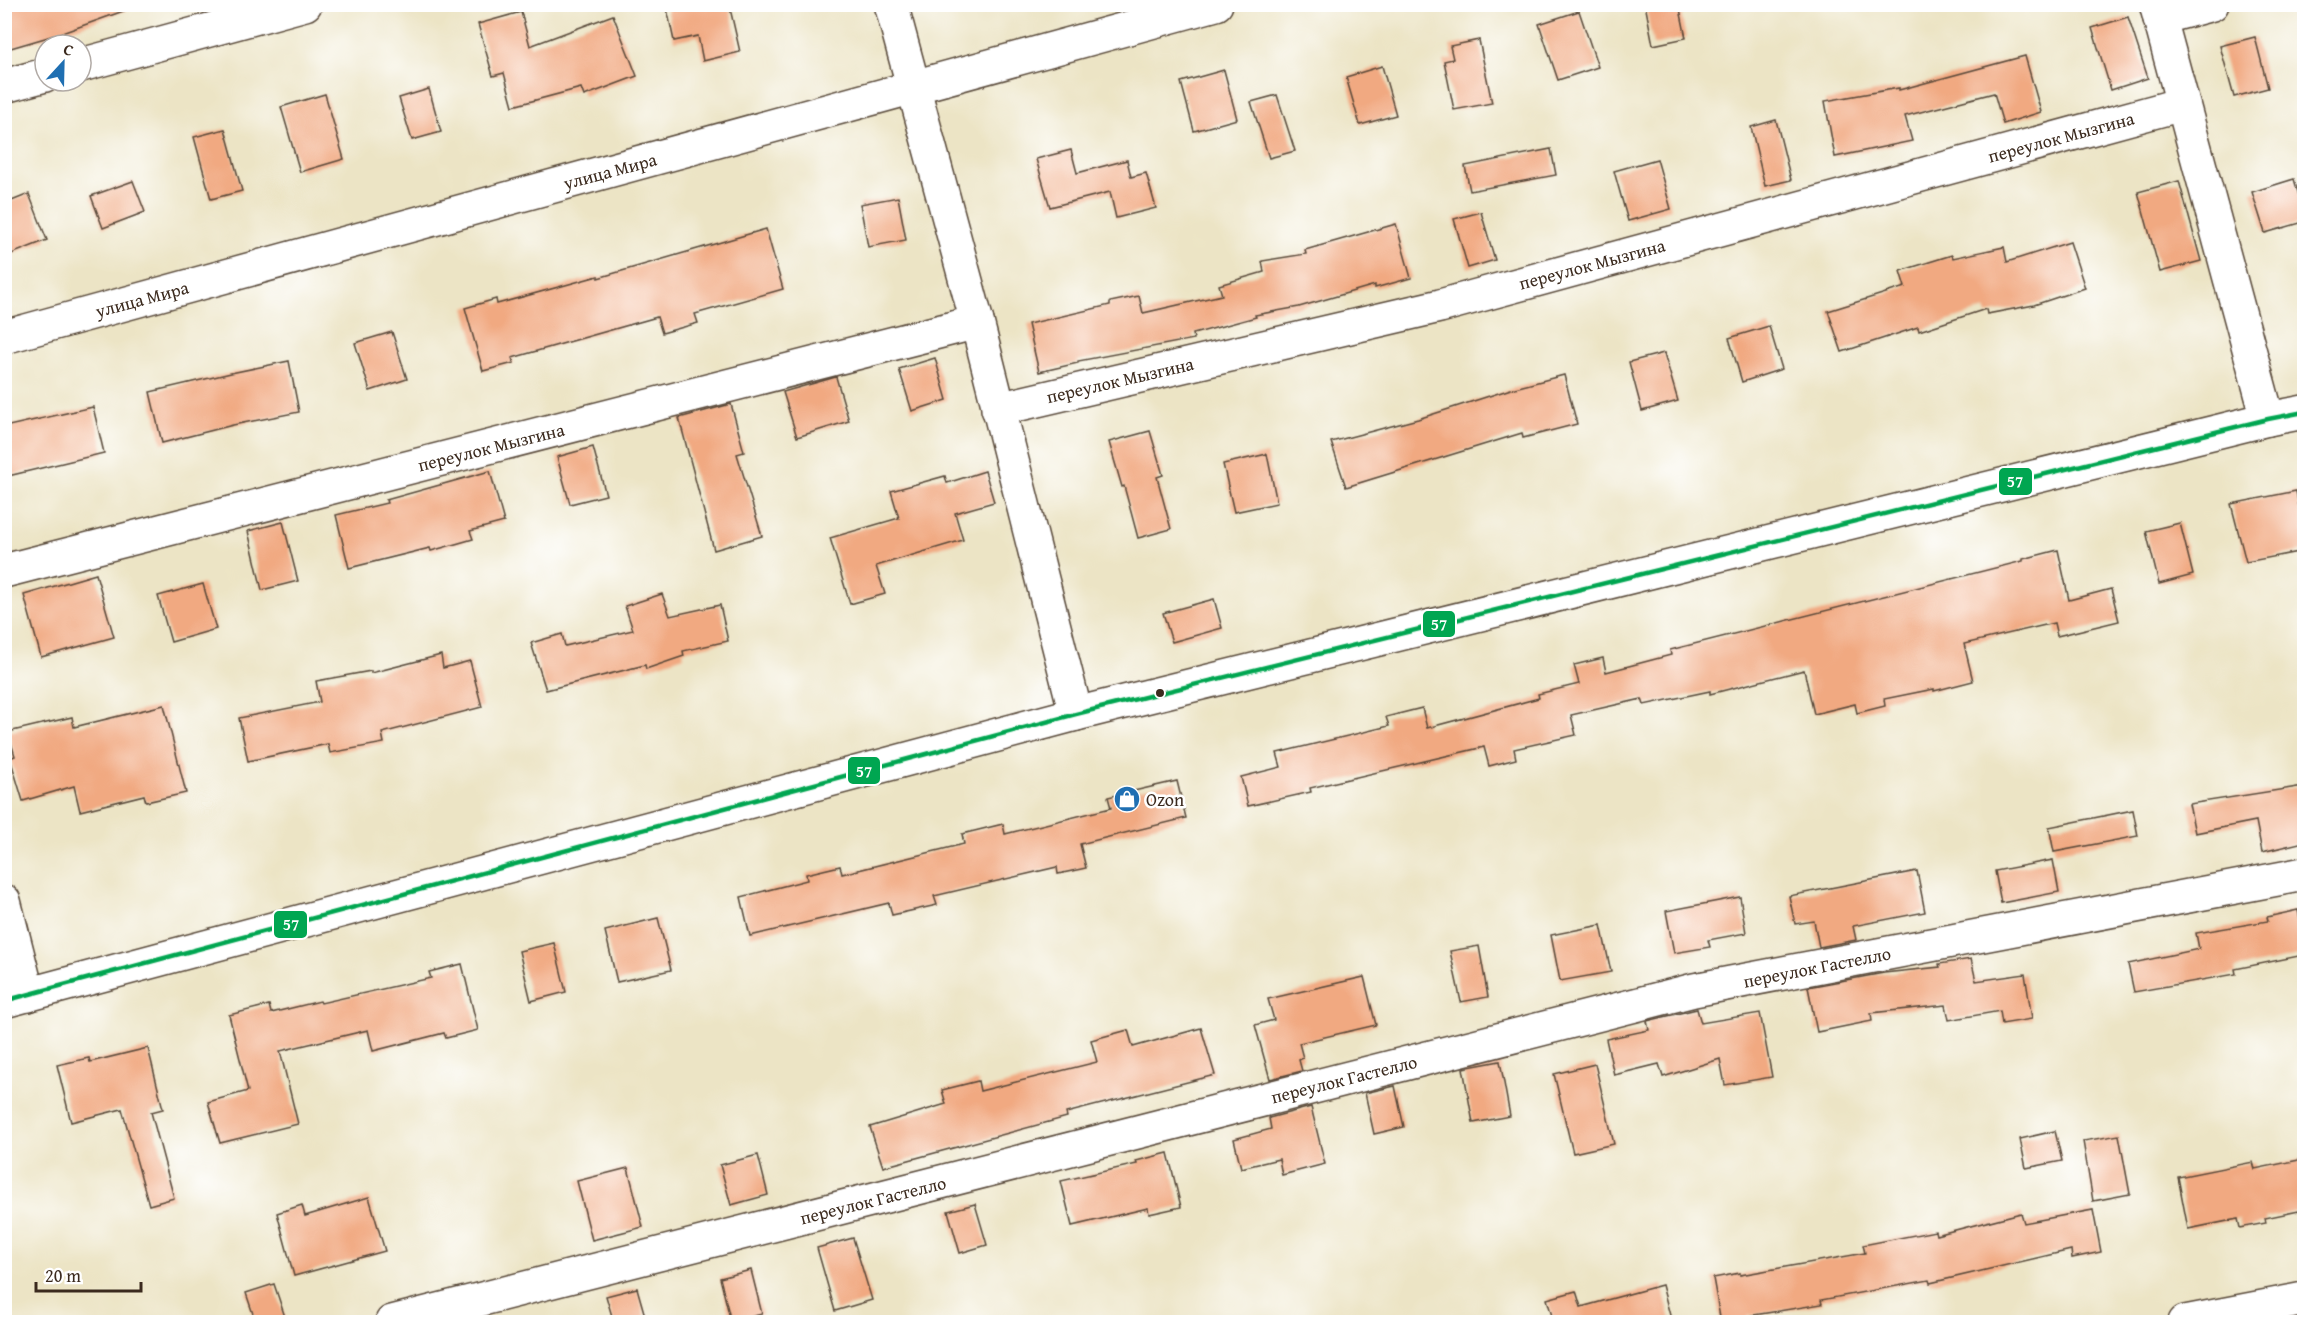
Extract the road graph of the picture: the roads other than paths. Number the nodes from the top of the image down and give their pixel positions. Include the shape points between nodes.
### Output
1 (305, 4) edge
2 (891, 4) edge
3 (1216, 4) edge
4 (2212, 4) edge
5 (2158, 11) edge
6 (93, 62) edge
7 (33, 78) edge
8 (4, 86) edge
9 (915, 87) junction
10 (2182, 104) junction
11 (976, 322) junction
12 (4, 337) edge
13 (998, 409) junction
14 (2304, 412) edge
15 (2268, 419) junction
16 (4, 571) edge
17 (1076, 714) junction
18 (2304, 874) edge
19 (4, 901) edge
20 (16, 998) edge
21 (2304, 1299) edge
22 (392, 1323) edge
23 (2185, 1323) edge

1 - 6 street
2 - 9 street
3 - 9 street, улица Мира
4 - 5 street
5 - 10 street
7 - 8 street
9 - 11 street
9 - 12 street, улица Мира
10 - 13 street, переулок Мызгина via 1440,306
10 - 15 street
11 - 13 street
11 - 16 street, переулок Мызгина
13 - 17 street
14 - 15 street
15 - 17 street
17 - 20 street
18 - 22 street, переулок Гастелло via 1694,990
19 - 20 street
21 - 23 street

